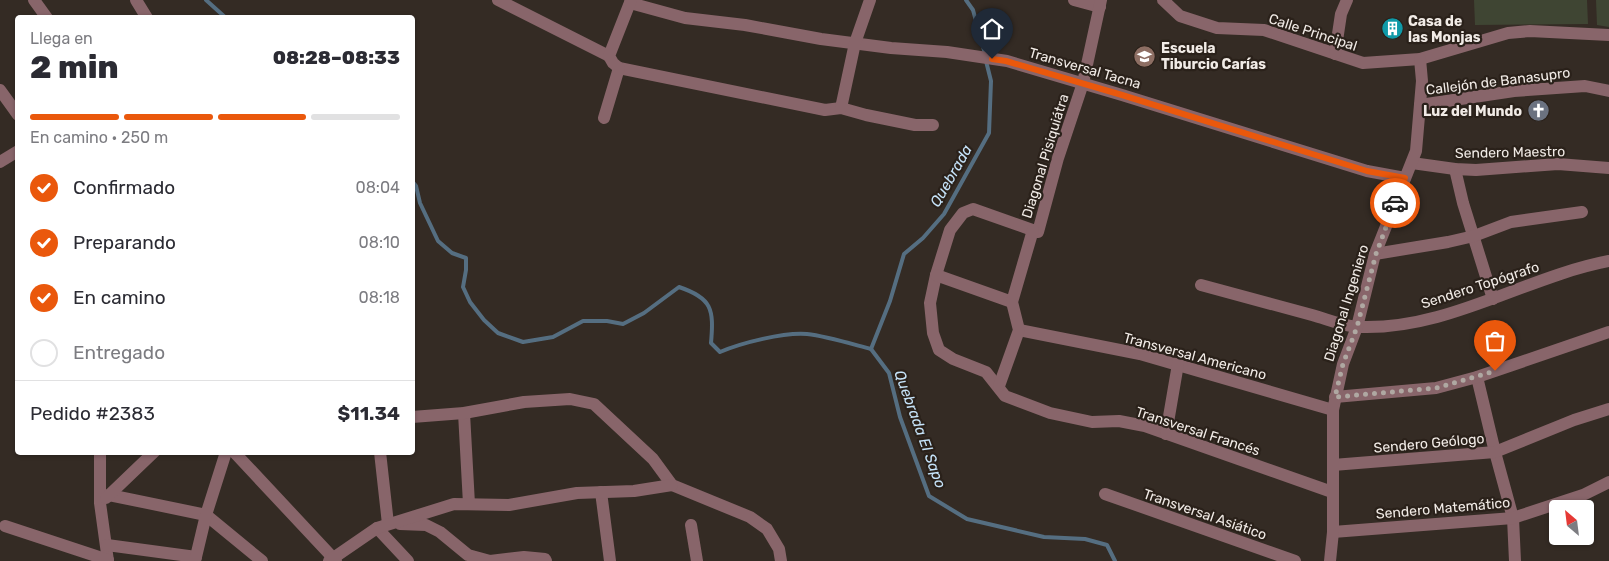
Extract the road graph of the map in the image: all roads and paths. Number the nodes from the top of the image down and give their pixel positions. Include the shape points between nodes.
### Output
1 (34, 0) edge
2 (136, 0) edge
3 (498, 0) edge
4 (870, 0) edge
5 (1074, 0) edge
6 (1163, 0) edge
7 (1347, 0) edge
8 (631, 1) edge
9 (1100, 4) edge
10 (45, 15) edge
11 (145, 15) edge
12 (1609, 35) edge
13 (855, 43) junction
14 (1335, 54) junction
15 (609, 56) junction
16 (1420, 59) junction
17 (619, 68) junction
18 (1083, 83) junction
19 (0, 90) edge
20 (1609, 91) edge
21 (1420, 105) junction
22 (841, 108) junction
23 (15, 111) edge
24 (604, 118) dead end
25 (933, 125) dead end
26 (15, 153) edge
27 (0, 162) edge
28 (1412, 163) junction
29 (1609, 168) edge
30 (1455, 169) junction
31 (1405, 178) junction
32 (1582, 212) dead end
33 (1036, 231) junction
34 (1474, 236) junction
35 (1376, 254) junction
36 (1609, 261) edge
37 (936, 275) junction
38 (1201, 285) dead end
39 (1494, 299) junction
40 (1012, 302) junction
41 (1357, 327) junction
42 (1018, 330) junction
43 (1609, 332) edge
44 (1178, 364) junction
45 (1476, 377) junction
46 (999, 386) junction
47 (1334, 403) junction
48 (1609, 409) edge
49 (464, 413) junction
50 (415, 418) edge
51 (1166, 434) junction
52 (1495, 452) junction
53 (100, 455) edge
54 (151, 455) edge
55 (225, 455) edge
56 (237, 455) edge
57 (380, 455) edge
58 (1333, 466) junction
59 (1609, 482) edge
60 (672, 485) junction
61 (601, 492) junction
62 (1332, 492) junction
63 (1105, 494) dead end
64 (105, 499) junction
65 (469, 504) junction
66 (206, 515) junction
67 (1513, 518) junction
68 (691, 525) dead end
69 (6, 526) dead end
70 (382, 526) junction
71 (1334, 532) junction
72 (107, 545) junction
73 (196, 559) edge
74 (108, 560) edge
75 (332, 560) edge
76 (262, 561) edge
77 (408, 561) edge
78 (546, 561) edge
79 (610, 561) edge
80 (697, 561) edge
81 (781, 561) edge
82 (1296, 561) edge
83 (1330, 561) edge
84 (1515, 561) edge

1 - 10 street
2 - 11 street
3 - 15 street
4 - 13 street
5 - 9 street
6 - 14 street, Calle Principal via 1180,16 1217,28 1264,30
7 - 14 street via 1341,14
8 - 13 street, Transversal Tacna via 685,18
8 - 15 street
9 - 18 street, Diagonal Pisiquiátra
12 - 16 street, Calle Principal via 1508,33
13 - 18 street, Transversal Tacna via 1006,61
13 - 22 street
14 - 16 street, Calle Principal via 1363,63
15 - 17 street
16 - 21 street, Diagonal Ingeniero
17 - 22 street via 825,110
17 - 24 street
18 - 31 street, Transversal Tacna via 1367,171
18 - 33 street, Diagonal Pisiquiátra
19 - 23 street
20 - 21 street, Callejón de Banasupro via 1585,86 1567,87
21 - 28 street, Diagonal Ingeniero
22 - 25 street via 915,125
26 - 27 street
28 - 30 street, Sendero Maestro
28 - 31 street, Diagonal Ingeniero
29 - 30 street, Sendero Maestro via 1558,164
30 - 34 street via 1462,203
31 - 35 street, Diagonal Ingeniero
32 - 34 street via 1511,222
33 - 37 street via 973,210 963,214 950,230
33 - 40 street, Diagonal Pisiquiátra
34 - 35 street
34 - 39 street
35 - 41 street, Diagonal Ingeniero
36 - 39 street, Sendero Topógrafo via 1588,265
37 - 40 street
37 - 46 street, Transversal Francés via 930,303 933,333 940,350 953,360 986,372
38 - 41 street, Sendero Topógrafo
39 - 41 street, Sendero Topógrafo via 1393,326
40 - 42 street, Diagonal Pisiquiátra
41 - 47 street, Diagonal Ingeniero via 1343,364
42 - 44 street, Transversal Americano
42 - 46 street
43 - 45 street
44 - 47 street, Transversal Americano
44 - 51 street
45 - 47 street via 1436,388
45 - 52 street
46 - 51 street, Transversal Francés via 1005,396 1050,413 1092,422 1119,421
47 - 58 street, Diagonal Ingeniero
48 - 52 street, Sendero Geólogo
49 - 50 street
49 - 60 street via 524,402 570,399 594,404 653,458
49 - 65 street
51 - 62 street, Transversal Francés
52 - 58 street, Sendero Geólogo
52 - 67 street
53 - 64 street
54 - 64 street
55 - 66 street
56 - 75 street
57 - 70 street
58 - 62 street, Diagonal Ingeniero
59 - 67 street, Sendero Matemático via 1583,495
60 - 61 street
60 - 81 street via 750,517 767,529 779,549
61 - 65 street via 509,505
61 - 79 street
62 - 71 street, Diagonal Ingeniero
63 - 82 street, Transversal Asiático
64 - 66 street
64 - 72 street
65 - 70 street via 454,504
66 - 73 street
66 - 76 street
67 - 71 street, Sendero Matemático
67 - 84 street
68 - 80 street
69 - 74 street
70 - 75 street
70 - 77 street
70 - 78 street via 426,525 468,555 490,561 524,557
71 - 83 street, Diagonal Ingeniero
72 - 73 street
72 - 74 street

